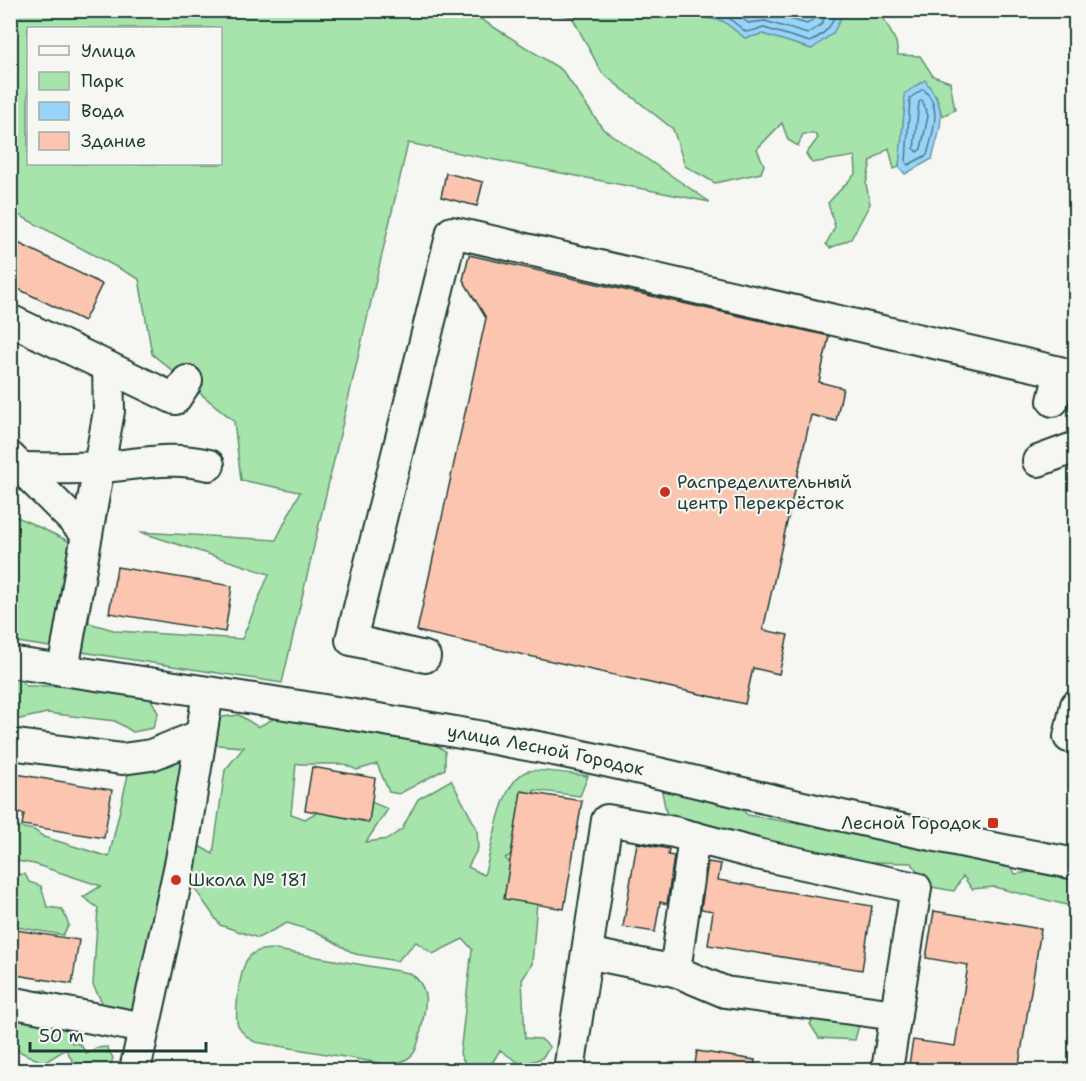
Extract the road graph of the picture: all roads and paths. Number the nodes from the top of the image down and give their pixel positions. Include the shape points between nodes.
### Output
1 (10, 320) edge
2 (108, 367) junction
3 (187, 381) dead end
4 (1053, 401) dead end
5 (1076, 447) edge
6 (1038, 461) dead end
7 (17, 463) edge
8 (209, 465) dead end
9 (99, 467) junction
10 (87, 534) junction
11 (425, 657) dead end
12 (10, 662) edge
13 (63, 670) junction
14 (208, 693) junction
15 (1076, 705) edge
16 (201, 735) junction
17 (1069, 738) dead end
18 (10, 744) edge
19 (694, 837) junction
20 (1076, 864) edge
21 (587, 953) junction
22 (675, 971) junction
23 (10, 1002) edge
24 (896, 1015) junction
25 (144, 1028) junction
26 (135, 1071) edge
27 (569, 1071) edge
28 (887, 1071) edge

1 - 2 street
2 - 3 street via 175,399
2 - 9 street via 109,411
4 - 11 street via 1060,372 452,232 351,640
5 - 6 street
7 - 9 street
7 - 10 street
8 - 9 street via 188,460
9 - 10 street
10 - 13 street
12 - 13 street, улица Лесной Городок
13 - 14 street, улица Лесной Городок
14 - 16 street
14 - 20 street, улица Лесной Городок via 557,751
15 - 17 street
16 - 18 street via 151,755 122,759
16 - 25 street via 181,860
19 - 21 street via 607,820
19 - 22 street
19 - 24 street via 916,888
21 - 22 street
21 - 27 street
22 - 24 street via 725,992
23 - 25 street
24 - 28 street
25 - 26 street

